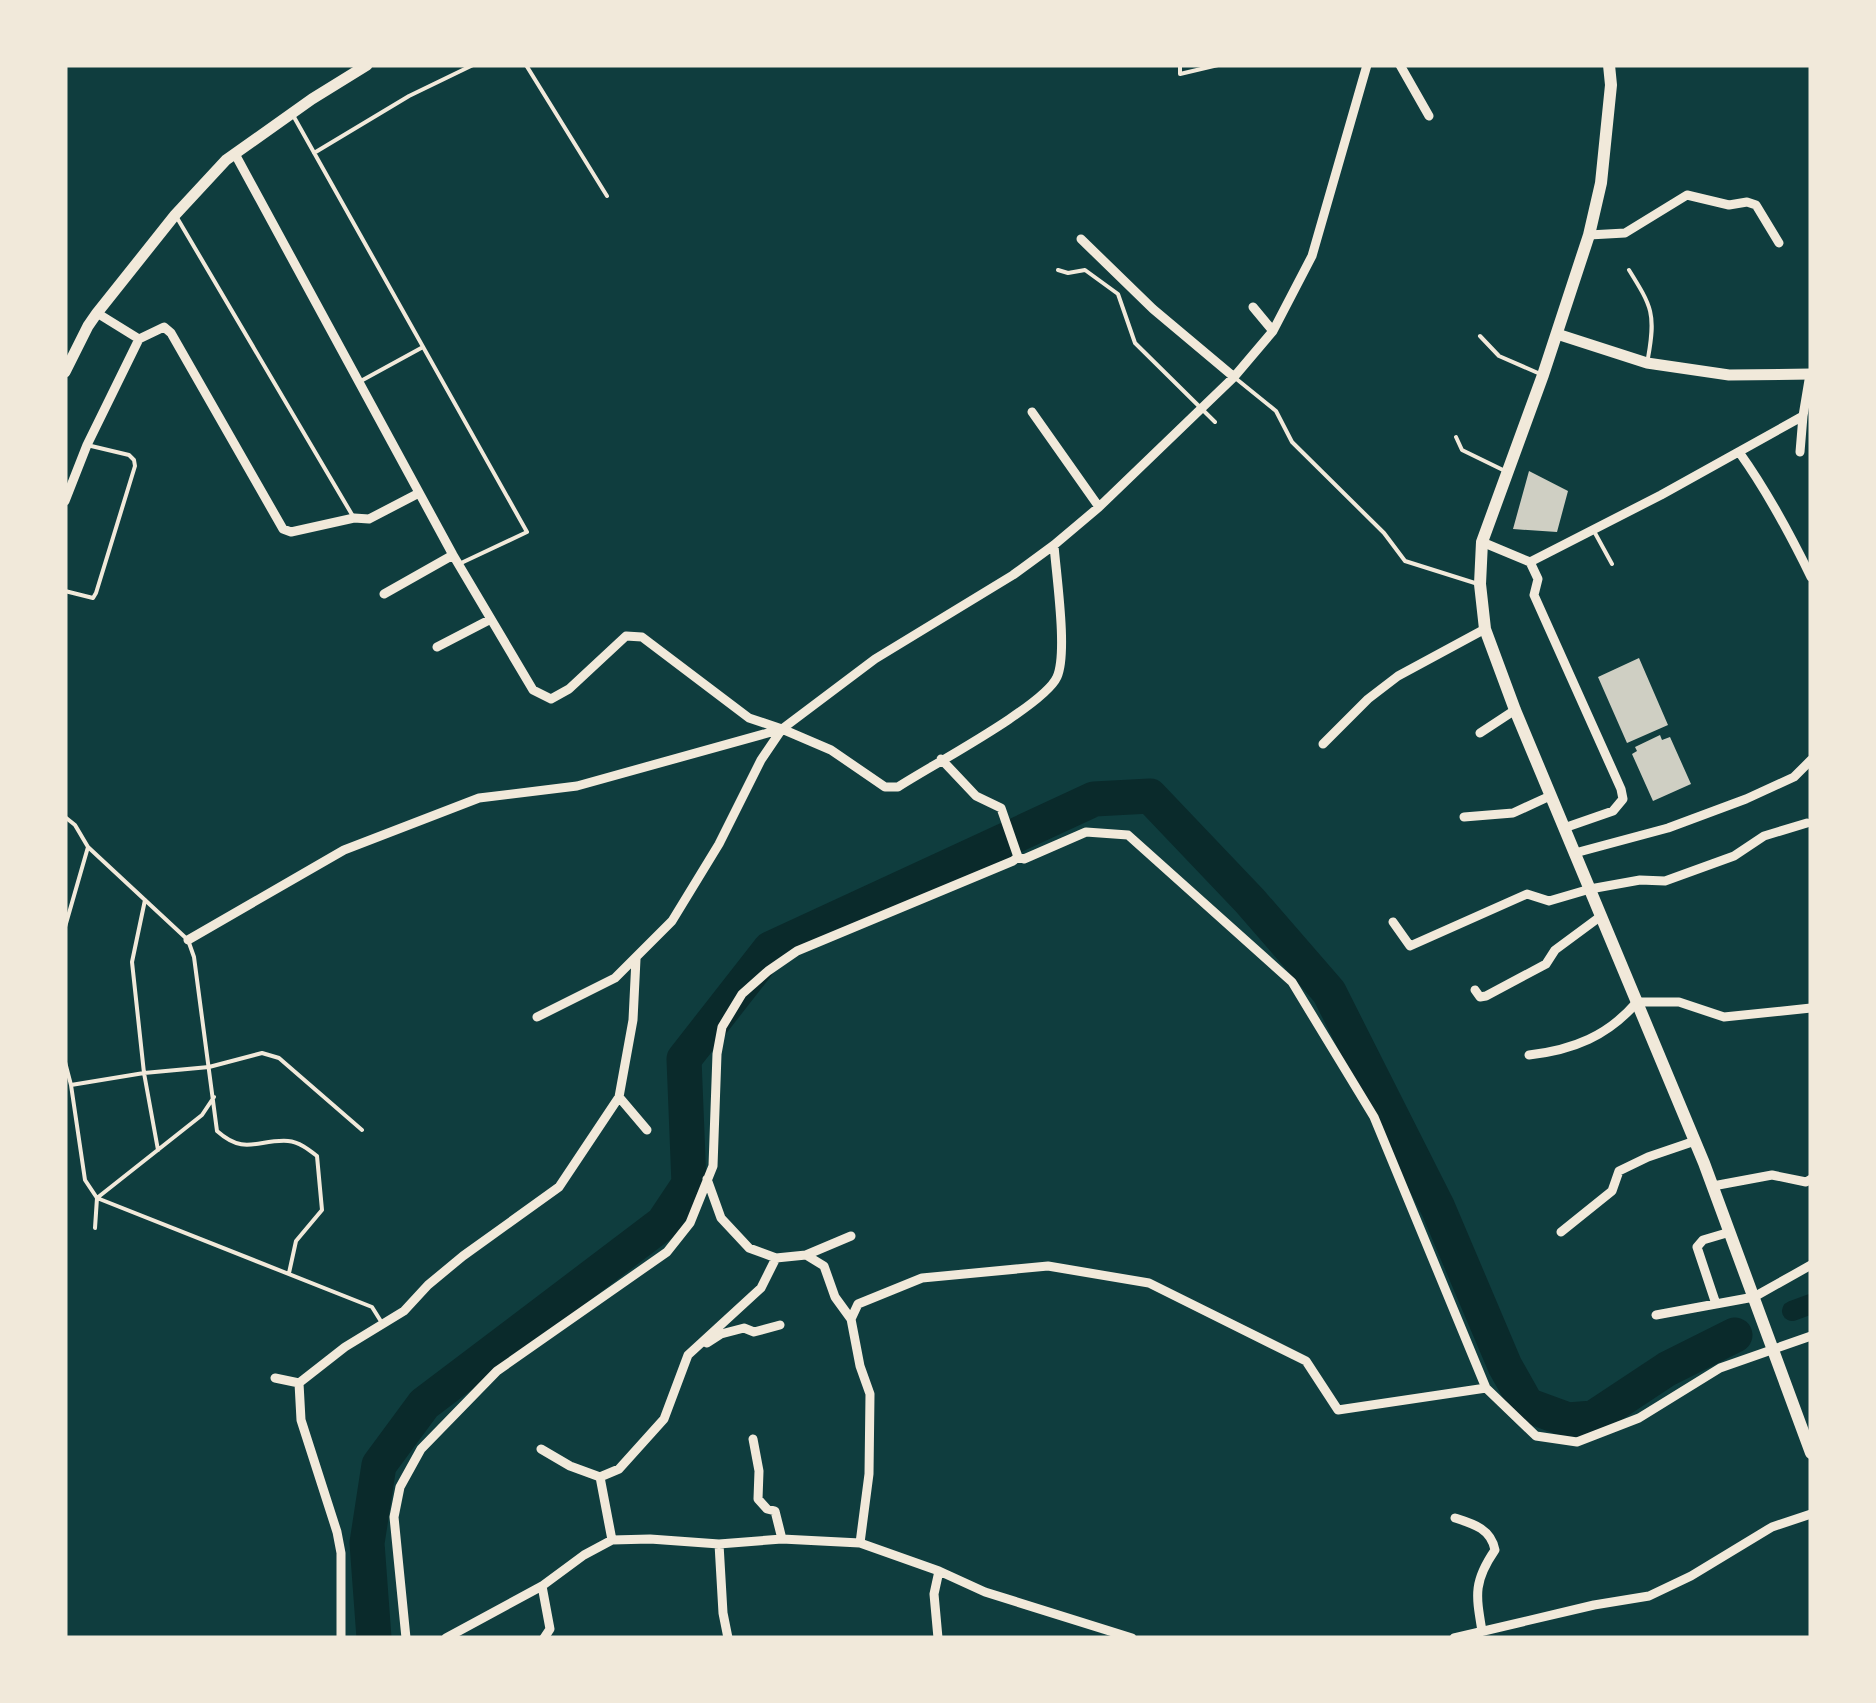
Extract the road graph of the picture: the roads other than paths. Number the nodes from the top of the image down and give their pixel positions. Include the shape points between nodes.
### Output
1 (367, 65) edge
2 (473, 65) edge
3 (526, 65) edge
4 (1180, 65) edge
5 (1218, 65) edge
6 (1368, 65) edge
7 (1400, 65) edge
8 (1609, 65) edge
9 (292, 113) junction
10 (1429, 116) dead end
11 (314, 153) junction
12 (235, 154) junction
13 (607, 196) dead end
14 (175, 215) junction
15 (1589, 235) junction
16 (1082, 239) dead end
17 (1780, 243) dead end
18 (1058, 270) dead end
19 (1628, 270) dead end
20 (1253, 307) dead end
21 (97, 313) junction
22 (1273, 330) junction
23 (1556, 334) junction
24 (1480, 336) dead end
25 (139, 339) junction
26 (423, 347) junction
27 (1647, 362) junction
28 (65, 372) edge
29 (1810, 374) edge
30 (1543, 376) junction
31 (1234, 377) junction
32 (359, 382) junction
33 (1199, 409) junction
34 (1032, 412) dead end
35 (1804, 416) junction
36 (1215, 422) dead end
37 (1456, 437) dead end
38 (87, 445) junction
39 (1739, 452) junction
40 (1800, 452) dead end
41 (1507, 472) junction
42 (419, 493) junction
43 (65, 501) edge
44 (1098, 506) junction
45 (354, 518) junction
46 (1592, 528) junction
47 (1482, 542) junction
48 (1054, 545) junction
49 (456, 560) junction
50 (1530, 562) junction
51 (1612, 564) dead end
52 (1811, 577) edge
53 (1480, 584) junction
54 (65, 592) edge
55 (384, 594) dead end
56 (491, 619) junction
57 (1485, 629) junction
58 (437, 646) dead end
59 (1515, 710) junction
60 (782, 729) junction
61 (1480, 733) dead end
62 (1323, 744) dead end
63 (941, 759) junction
64 (1811, 760) edge
65 (1550, 796) junction
66 (1464, 816) dead end
67 (65, 818) edge
68 (1807, 823) dead end
69 (1564, 828) junction
70 (88, 847) junction
71 (1017, 853) junction
72 (1575, 854) junction
73 (1590, 889) junction
74 (145, 900) junction
75 (1601, 916) junction
76 (1393, 922) dead end
77 (65, 927) edge
78 (188, 940) junction
79 (636, 959) junction
80 (1475, 990) dead end
81 (1638, 1002) junction
82 (1811, 1008) edge
83 (536, 1017) dead end
84 (1529, 1055) dead end
85 (65, 1062) edge
86 (209, 1067) junction
87 (144, 1073) junction
88 (71, 1085) junction
89 (214, 1096) junction
90 (619, 1097) junction
91 (362, 1130) dead end
92 (648, 1130) dead end
93 (1695, 1142) junction
94 (158, 1150) junction
95 (707, 1179) junction
96 (1811, 1179) edge
97 (1712, 1186) junction
98 (97, 1198) junction
99 (95, 1228) dead end
100 (1561, 1232) dead end
101 (1730, 1232) junction
102 (851, 1236) dead end
103 (806, 1255) junction
104 (776, 1258) junction
105 (1811, 1265) edge
106 (289, 1273) junction
107 (1754, 1297) junction
108 (1716, 1304) junction
109 (1656, 1315) dead end
110 (850, 1319) junction
111 (382, 1323) junction
112 (780, 1325) dead end
113 (1811, 1336) edge
114 (1774, 1348) junction
115 (688, 1355) junction
116 (275, 1378) dead end
117 (299, 1383) junction
118 (1486, 1388) junction
119 (754, 1439) dead end
120 (541, 1450) dead end
121 (1811, 1454) edge
122 (600, 1477) junction
123 (1811, 1514) edge
124 (1455, 1518) dead end
125 (782, 1539) junction
126 (612, 1540) junction
127 (860, 1542) junction
128 (719, 1544) junction
129 (938, 1571) junction
130 (542, 1586) junction
131 (1482, 1632) junction
132 (341, 1638) edge
133 (406, 1638) edge
134 (446, 1638) edge
135 (544, 1638) edge
136 (728, 1638) edge
137 (938, 1638) edge
138 (1132, 1638) edge
139 (1454, 1638) edge

1 - 9 street
2 - 11 lane
3 - 13 lane
4 - 5 lane via 1180,74
6 - 22 street via 1312,256
7 - 10 street
8 - 15 main road via 1601,183
9 - 11 lane
9 - 12 street
11 - 26 lane
12 - 14 street
12 - 32 street
14 - 21 street
14 - 45 lane
15 - 17 street via 1624,232 1687,196 1756,205
15 - 23 main road
16 - 31 street
18 - 33 lane via 1084,270 1118,294 1134,343
19 - 27 lane via 1650,303 1654,327
20 - 22 street
21 - 25 street
21 - 28 street
22 - 31 street
23 - 27 street
23 - 30 main road
24 - 30 lane via 1499,356
25 - 38 street
25 - 45 street via 164,328 171,333 283,529
26 - 32 lane
26 - 49 lane via 527,532
27 - 29 street via 1730,375
29 - 35 street
30 - 41 main road
31 - 33 street
31 - 53 lane via 1276,411 1292,442 1405,561
32 - 42 street
33 - 36 lane
33 - 44 street
34 - 44 street
35 - 39 street
35 - 40 street
37 - 41 lane via 1462,450
38 - 43 street
38 - 54 lane via 129,456 135,466 96,593 88,598
39 - 46 street
39 - 52 street
41 - 47 main road
42 - 45 street via 370,519
42 - 49 street
44 - 48 street
46 - 50 street
46 - 51 lane
47 - 50 street
47 - 53 main road
48 - 60 street via 875,658
48 - 63 street via 1062,646 1057,678 1027,709
49 - 55 street
49 - 56 street
50 - 69 street via 1538,579 1534,596 1623,799 1614,811
53 - 57 main road
56 - 58 street
56 - 60 street via 533,690 551,698 626,636 642,638 748,718
57 - 59 main road
57 - 62 street via 1398,676
59 - 61 street
59 - 65 main road
60 - 63 street via 831,750 886,787 898,787
60 - 78 street via 577,786 479,798 344,850
60 - 79 street via 672,921
63 - 71 street via 976,796 1001,808
64 - 72 street via 1794,777 1746,799
65 - 66 street via 1513,814
65 - 69 main road
67 - 70 lane
68 - 73 street via 1664,881
69 - 72 main road
70 - 74 lane
70 - 77 lane
71 - 95 street via 797,952 742,994 722,1027
71 - 118 street via 1024,860 1086,832 1128,835 1292,982 1374,1116
72 - 73 main road
73 - 75 main road
73 - 76 street via 1550,901 1526,894 1410,946
74 - 78 lane
74 - 87 lane via 132,962
75 - 80 street via 1530,974 1486,996
75 - 81 main road
78 - 86 lane
79 - 83 street via 614,978
79 - 90 street
81 - 82 street via 1680,1002 1724,1017
81 - 84 street via 1588,1040
81 - 93 main road
85 - 88 lane
86 - 87 lane
86 - 89 lane
86 - 91 lane via 262,1052 278,1058
87 - 88 lane
87 - 94 lane
88 - 98 lane via 85,1180
89 - 94 lane via 202,1115
89 - 106 lane via 218,1130 229,1141 254,1146 286,1140 317,1156 322,1210 296,1241
90 - 92 street
90 - 111 street via 559,1187
93 - 97 main road
93 - 100 street via 1619,1171 1612,1191
94 - 98 lane
95 - 104 street via 721,1218 748,1248
95 - 133 street via 690,1223 668,1252 497,1372 422,1449 400,1487 394,1517
96 - 97 street via 1772,1175
97 - 101 main road
98 - 99 lane
98 - 106 lane
101 - 107 main road
101 - 108 street via 1697,1247
102 - 103 street
103 - 104 street
103 - 110 street via 824,1266
104 - 115 street via 761,1288
105 - 107 street
106 - 111 lane via 372,1307
107 - 108 street
107 - 114 main road
108 - 109 street
110 - 118 street via 858,1304 922,1278 1048,1266 1149,1284 1250,1332 1306,1362 1338,1410
110 - 127 street via 871,1407
111 - 117 street
112 - 115 street via 721,1334
113 - 114 street
114 - 118 street via 1720,1368 1640,1418 1577,1442 1536,1436
114 - 121 main road
115 - 122 street via 664,1419 619,1469
116 - 117 street
117 - 132 street via 301,1420 340,1552
119 - 125 street via 758,1499 775,1512
120 - 122 street
122 - 126 street
123 - 131 street via 1772,1527 1649,1596
124 - 131 street via 1476,1524 1495,1550 1481,1570
125 - 127 street
125 - 128 street
126 - 128 street
126 - 130 street
127 - 129 street
128 - 136 street
129 - 137 street
129 - 138 street
130 - 134 street
130 - 135 street via 550,1629
131 - 139 street

